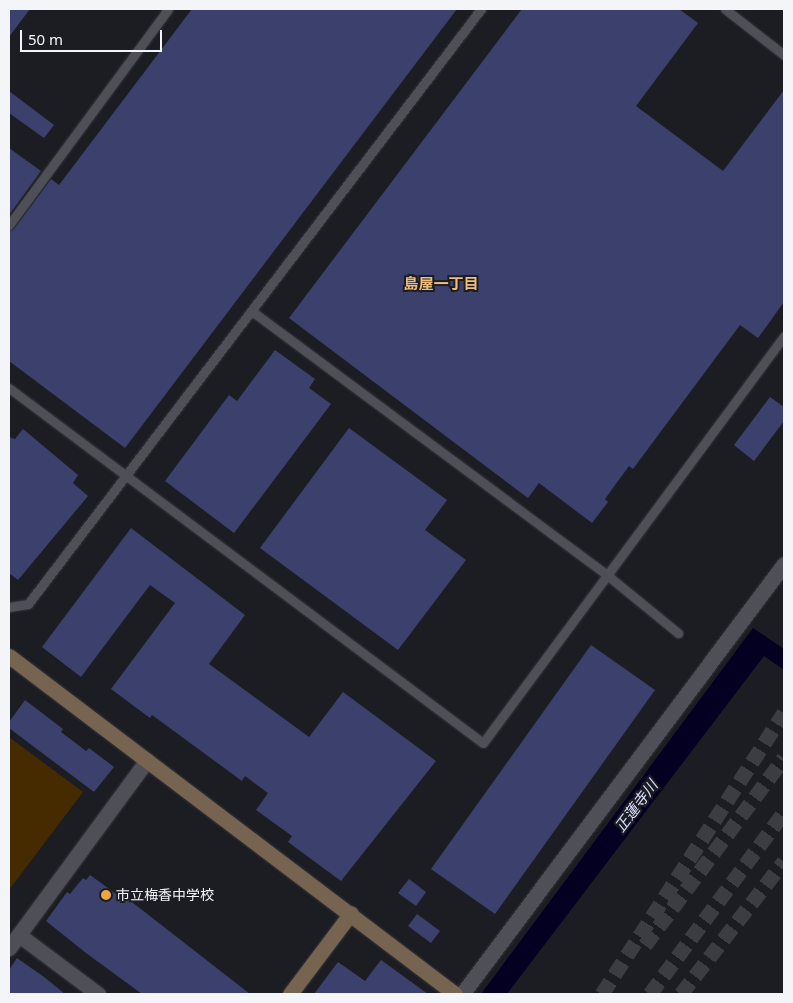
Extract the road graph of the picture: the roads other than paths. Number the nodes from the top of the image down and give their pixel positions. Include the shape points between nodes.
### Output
1 (168, 9) edge
2 (481, 9) edge
3 (725, 9) edge
4 (784, 55) edge
5 (9, 225) edge
6 (253, 312) junction
7 (784, 336) edge
8 (9, 388) edge
9 (126, 476) junction
10 (784, 564) edge
11 (607, 575) junction
12 (9, 607) edge
13 (678, 633) dead end
14 (9, 656) edge
15 (147, 760) junction
16 (351, 913) junction
17 (19, 934) junction
18 (9, 948) edge
19 (98, 994) edge
20 (290, 994) edge
21 (455, 994) edge
22 (462, 994) edge

1 - 5 lane
2 - 6 lane
3 - 4 lane
6 - 9 lane
6 - 11 lane
7 - 11 lane
8 - 9 lane
9 - 11 lane via 483,744
9 - 12 lane via 28,604
10 - 22 street
11 - 13 lane
14 - 15 street
15 - 16 street
15 - 17 street
16 - 20 street
16 - 21 street
17 - 18 street
17 - 19 street

